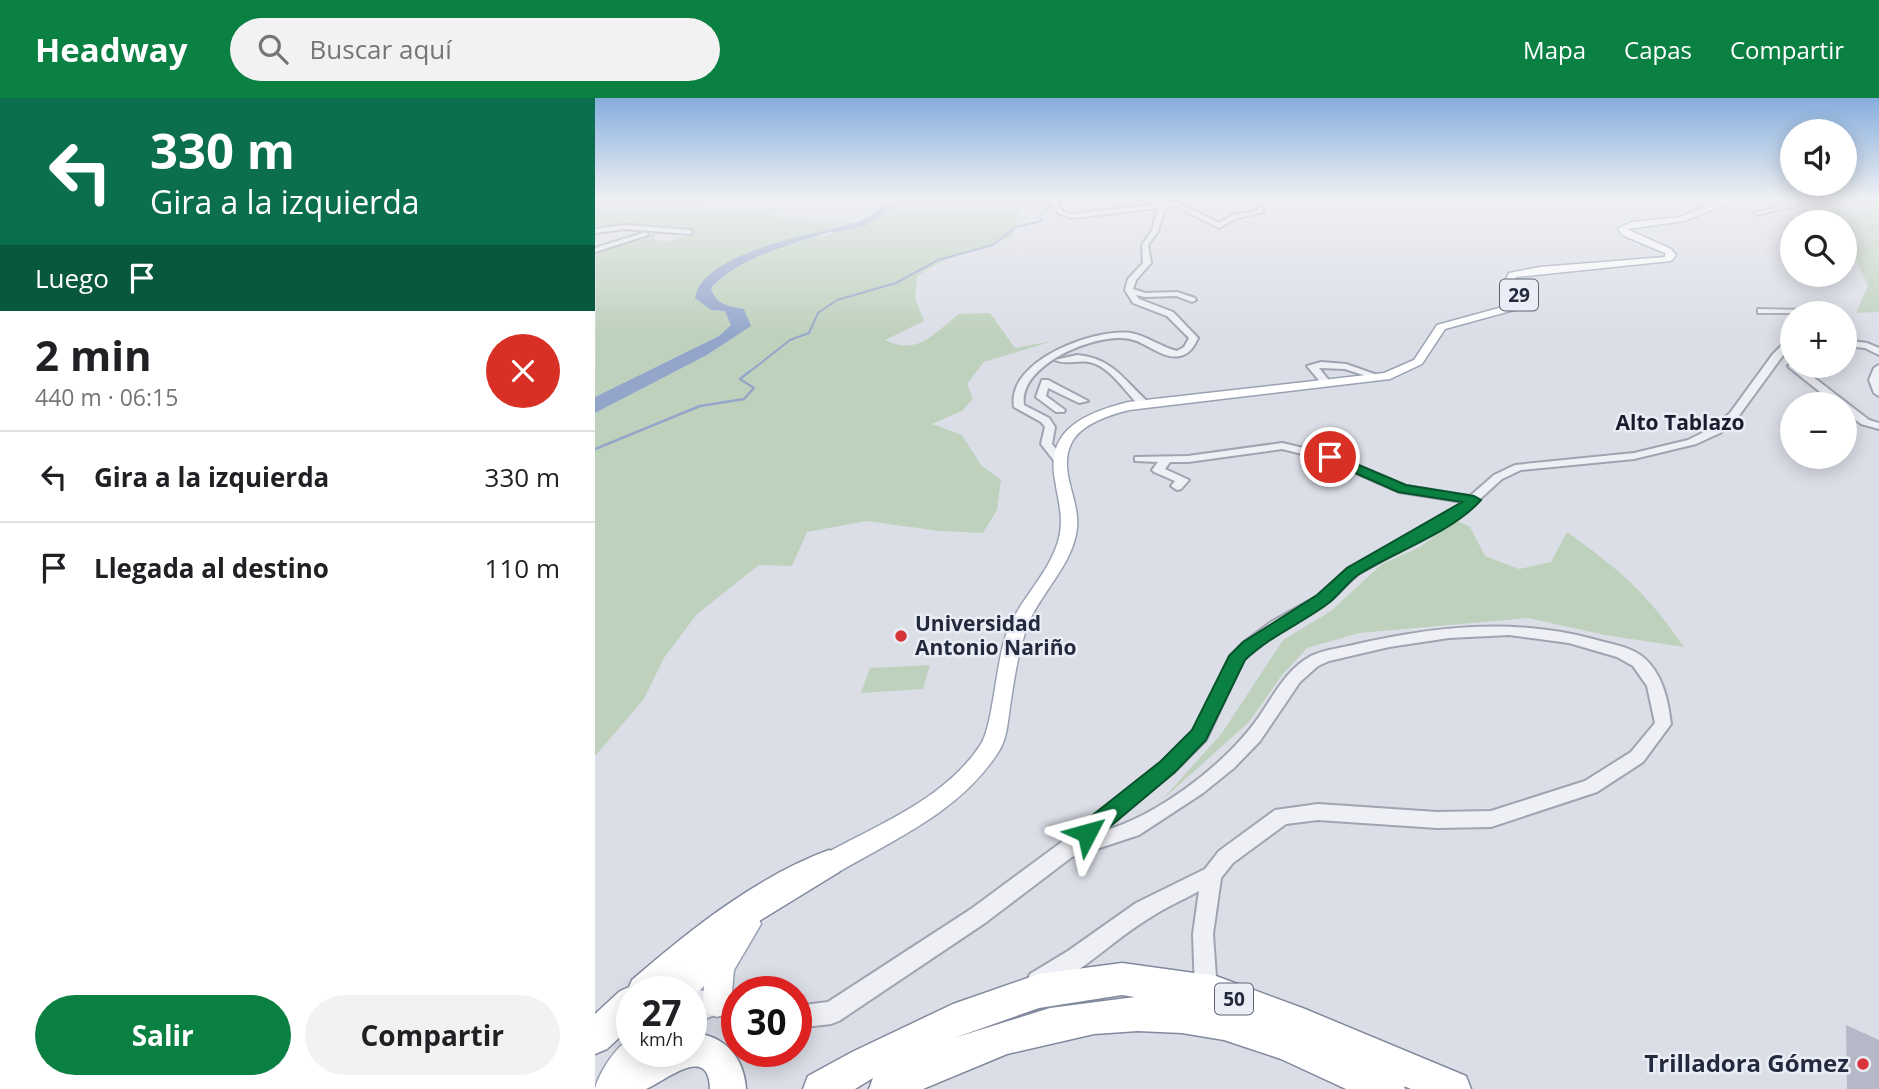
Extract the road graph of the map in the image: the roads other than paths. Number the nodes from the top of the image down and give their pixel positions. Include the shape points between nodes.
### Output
1 (617, 243) edge
2 (1147, 243) edge
3 (1649, 243) edge
4 (595, 250) edge
5 (1129, 290) junction
6 (1192, 300) dead end
7 (1761, 311) dead end
8 (1780, 312) edge
9 (1857, 345) edge
10 (1879, 352) edge
11 (1780, 353) edge
12 (1775, 359) junction
13 (1099, 360) junction
14 (1780, 361) edge
15 (1879, 368) edge
16 (1034, 369) junction
17 (1086, 373) dead end
18 (1378, 377) junction
19 (1809, 378) edge
20 (1326, 383) junction
21 (1826, 392) edge
22 (1879, 393) edge
23 (1144, 404) junction
24 (1060, 410) dead end
25 (1857, 416) edge
26 (1045, 420) junction
27 (1879, 426) edge
28 (1059, 460) junction
29 (1139, 460) dead end
30 (1166, 460) junction
31 (1177, 486) dead end
32 (1474, 500) junction
33 (1066, 850) junction
34 (829, 863) junction
35 (1212, 875) junction
36 (748, 923) junction
37 (663, 976) edge
38 (693, 976) edge
39 (1206, 992) junction
40 (715, 1003) edge
41 (1002, 1003) junction
42 (812, 1015) edge
43 (616, 1018) edge
44 (595, 1037) edge
45 (707, 1054) edge
46 (955, 1057) junction
47 (647, 1067) edge
48 (625, 1070) edge
49 (728, 1089) edge
50 (821, 1089) edge
51 (887, 1089) edge
52 (912, 1089) edge
53 (1387, 1089) edge
54 (1453, 1089) edge

1 - 4 street
2 - 5 street via 1147,264 1132,279
3 - 18 main road, 29 via 1672,255 1515,274 1510,281 1523,300 1521,305 1441,327 1418,362
5 - 6 street via 1145,295 1177,294
5 - 16 street via 1136,301 1170,314 1190,332 1194,338 1188,349 1171,353 1133,337 1111,336
7 - 8 street
9 - 10 street
11 - 12 street
12 - 14 street
12 - 32 street via 1734,415 1697,441 1672,450 1519,467 1498,478
13 - 16 street via 1066,359
13 - 17 street
13 - 23 street
15 - 22 street via 1874,380
16 - 26 street via 1017,403
18 - 20 main road, 29
18 - 20 street via 1349,366 1312,366
19 - 21 street
20 - 23 main road, 29
23 - 28 main road, 29 via 1087,422 1069,435
24 - 26 street
25 - 27 street
26 - 28 street via 1050,427 1046,444
28 - 34 main road via 1069,529 1060,554 1020,621 993,743 958,784
29 - 30 street
30 - 31 street via 1158,470 1182,480
30 - 32 street via 1291,447 1330,457 1403,489
32 - 33 street via 1353,571 1323,599 1249,646 1238,656 1199,735 1168,767
33 - 35 street via 1131,830 1231,760 1256,734 1297,675 1315,660 1394,640 1476,629 1526,629 1578,639 1631,657 1658,686 1663,724 1637,757 1591,787 1491,819 1318,812 1282,816 1226,857
33 - 42 street via 978,916 831,1013
34 - 36 main road
34 - 37 highway via 736,916
35 - 39 street via 1203,934
35 - 41 street via 1143,910 1076,959
36 - 38 main road
36 - 40 main road via 717,976
39 - 41 highway, 50 via 1122,979 1062,986
39 - 54 highway, 50 via 1293,1022
41 - 50 highway, 50 via 930,1032
43 - 44 highway
45 - 49 highway via 723,1065
46 - 51 highway, 50
46 - 52 highway
46 - 53 highway, 50 via 1055,1025 1112,1015 1171,1014 1226,1023
47 - 48 highway

